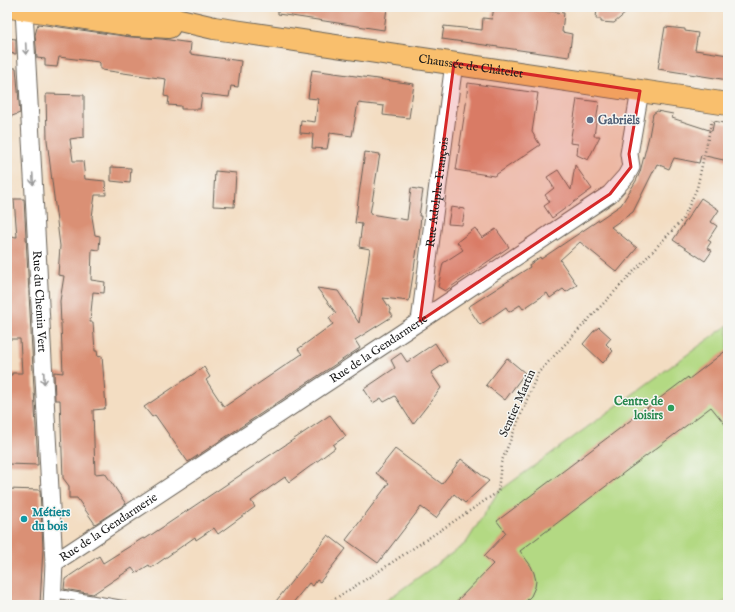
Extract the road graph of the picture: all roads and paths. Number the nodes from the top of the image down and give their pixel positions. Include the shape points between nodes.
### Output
1 (67, 7) edge
2 (17, 8) edge
3 (132, 14) edge
4 (454, 63) junction
5 (640, 90) junction
6 (721, 102) edge
7 (420, 321) junction
8 (54, 563) junction
9 (52, 599) edge
10 (123, 605) edge
11 (325, 605) edge

1 - 3 main road, Chaussée de Châtelet
2 - 3 main road, Chaussée de Châtelet
2 -> 8 street, Rue du Chemin Vert
3 - 4 main road, Chaussée de Châtelet
4 - 5 main road, Chaussée de Châtelet
4 - 7 street, Rue Adolphe François
5 - 6 main road, Chaussée de Châtelet
5 - 7 street, Rue de la Gendarmerie via 629,154 630,167 626,176 610,194
6 - 11 path, Sentier Martin via 712,122 697,188 683,219 538,373 501,463 498,492
7 - 8 street, Rue de la Gendarmerie
8 - 9 street, Rue du Chemin Vert
9 - 10 lane, Rue du Chemin Vert

